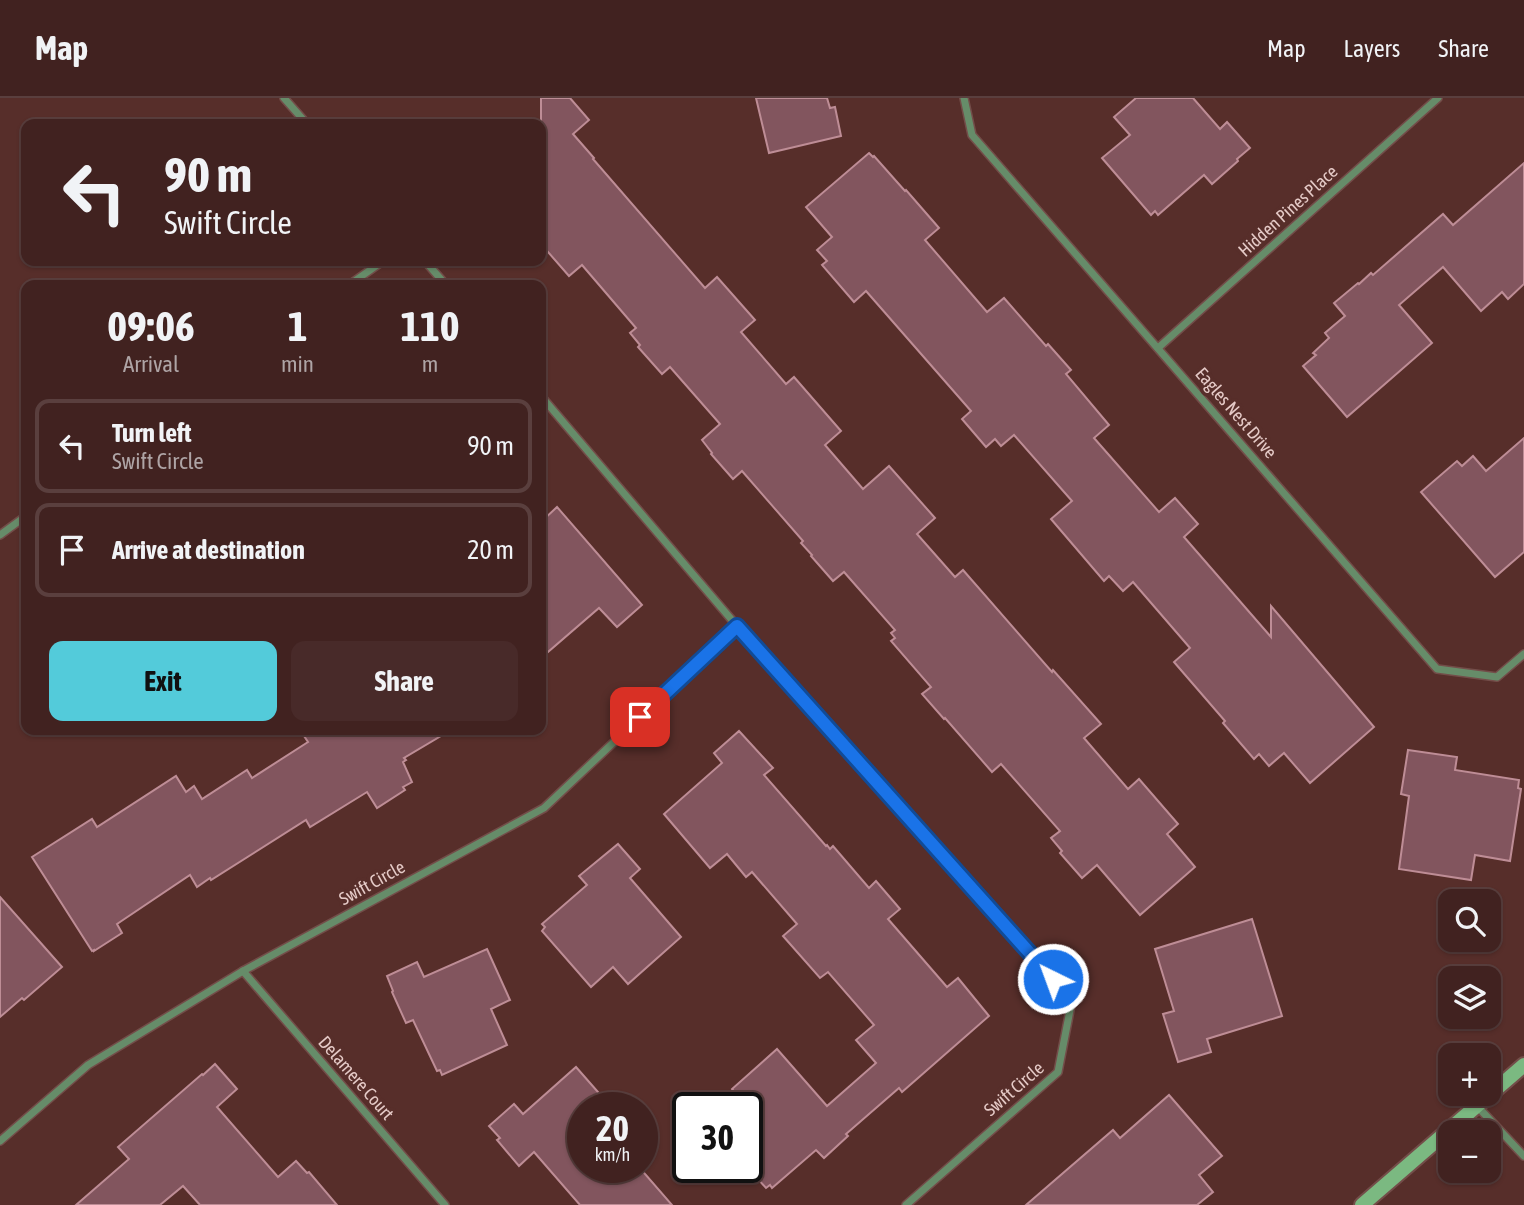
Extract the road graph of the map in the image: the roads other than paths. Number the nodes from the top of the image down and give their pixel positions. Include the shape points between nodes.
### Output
1 (284, 98) edge
2 (964, 98) edge
3 (1438, 98) edge
4 (303, 119) edge
5 (376, 266) edge
6 (429, 266) edge
7 (356, 280) edge
8 (442, 280) edge
9 (1158, 348) junction
10 (546, 402) edge
11 (21, 520) edge
12 (0, 535) edge
13 (737, 626) junction
14 (1524, 654) edge
15 (243, 971) junction
16 (1524, 1065) edge
17 (1501, 1085) edge
18 (1477, 1106) joint
19 (0, 1142) edge
20 (1524, 1156) edge
21 (445, 1205) edge
22 (906, 1205) edge
23 (1362, 1205) edge

1 - 4 street
2 - 9 street, Eagles Nest Drive via 972,135
3 - 9 street, Hidden Pines Place
5 - 7 street
6 - 8 street
9 - 14 street, Eagles Nest Drive via 1437,669 1497,677
10 - 13 street, Swift Circle
11 - 12 street
13 - 15 street, Swift Circle via 544,807
13 - 22 street, Swift Circle via 1072,1000 1058,1072
15 - 19 street, Swift Circle via 88,1065
15 - 21 street, Delamere Court
16 - 17 street
18 - 20 street
18 - 23 street

